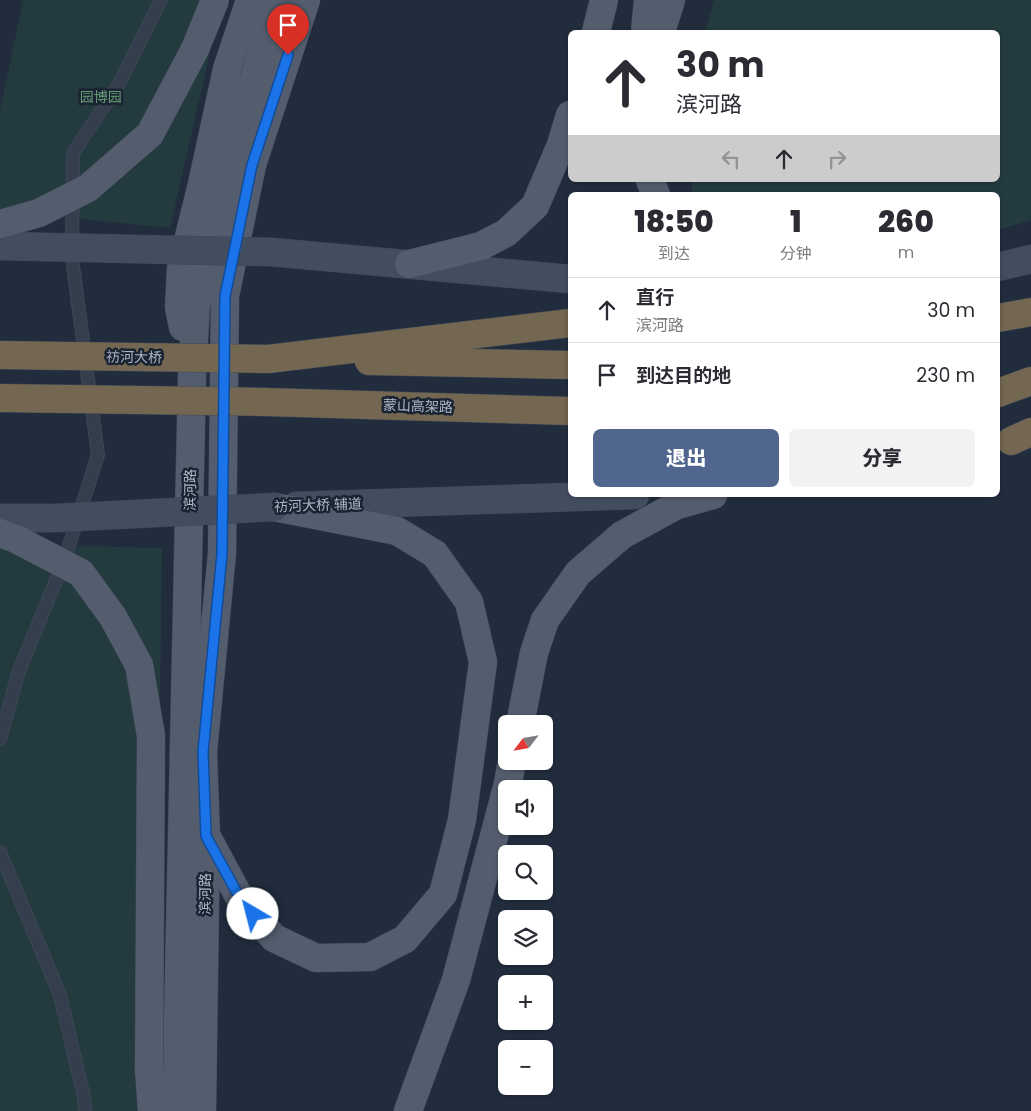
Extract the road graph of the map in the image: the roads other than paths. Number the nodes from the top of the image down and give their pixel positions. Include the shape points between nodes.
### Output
1 (161, 0) edge
2 (215, 0) edge
3 (250, 0) edge
4 (280, 0) edge
5 (306, 0) edge
6 (604, 0) edge
7 (648, 0) edge
8 (671, 0) edge
9 (597, 30) edge
10 (645, 30) edge
11 (662, 30) edge
12 (568, 122) edge
13 (0, 224) edge
14 (0, 246) edge
15 (1031, 259) edge
16 (409, 264) junction
17 (1000, 267) edge
18 (568, 279) edge
19 (1031, 312) edge
20 (1000, 318) edge
21 (568, 323) edge
22 (0, 355) edge
23 (268, 359) junction
24 (568, 365) edge
25 (192, 377) junction
26 (1031, 381) edge
27 (1000, 392) edge
28 (0, 398) edge
29 (568, 411) edge
30 (576, 497) edge
31 (706, 497) edge
32 (274, 507) junction
33 (0, 518) edge
34 (0, 533) edge
35 (522, 715) edge
36 (0, 739) edge
37 (498, 824) edge
38 (206, 836) junction
39 (0, 852) edge
40 (85, 1111) edge
41 (152, 1111) edge
42 (176, 1111) edge
43 (202, 1111) edge
44 (408, 1111) edge

1 - 36 lane via 120,82 73,153 72,258 98,455 64,561 19,671
2 - 13 main road, bridge via 195,49 150,134 88,188 39,213
3 - 25 main road via 226,70 181,268 179,307
4 - 25 main road, 滨河路 via 249,94 196,304
5 - 38 main road, 滨河路 via 252,165 225,296 222,554 203,752
6 - 9 main road
7 - 10 main road
8 - 11 main road
12 - 16 main road via 535,206 506,233 481,246
14 - 16 main road, bridge via 271,252
15 - 17 main road
16 - 18 main road
19 - 20 highway
21 - 23 highway
22 - 23 highway, 祊河大桥, bridge
23 - 24 highway
25 - 42 main road, 滨河路
26 - 27 highway
28 - 29 highway, 蒙山高架路, bridge
30 - 32 main road, 祊河大桥 辅道
31 - 35 main road via 677,506 622,535 578,573 545,620 534,653
32 - 33 main road, 祊河大桥 辅道, bridge
32 - 38 main road via 397,531 435,554 469,602 482,662 462,820 442,894 405,939 370,957 316,958 274,938 242,902
34 - 41 main road, bridge via 80,573 113,617 139,665 151,736 148,1070
37 - 44 main road via 456,980
38 - 43 main road, 滨河路
39 - 40 lane via 60,996

